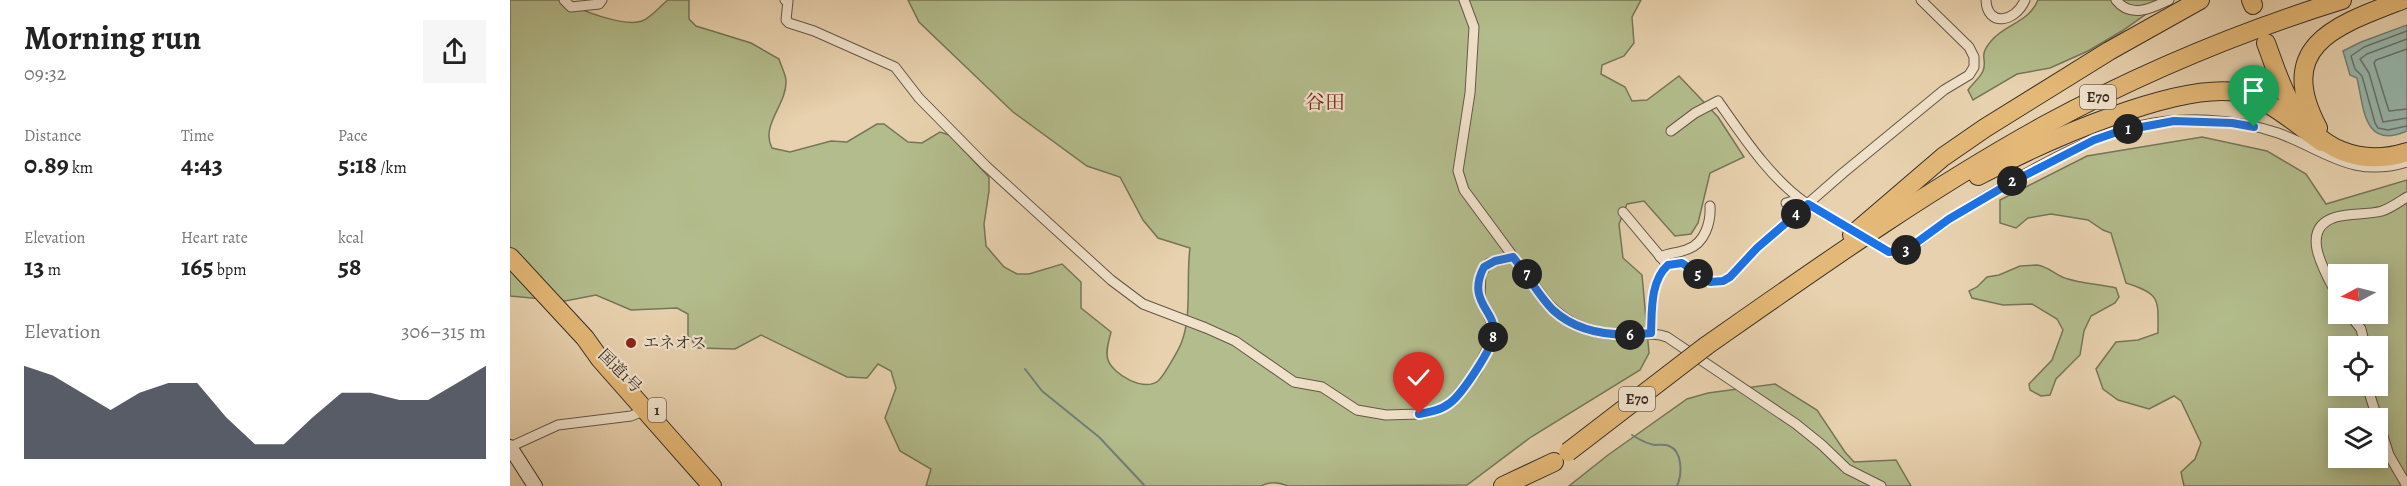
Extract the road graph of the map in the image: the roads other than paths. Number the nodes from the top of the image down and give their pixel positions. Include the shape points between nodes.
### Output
1 (564, 0) edge
2 (602, 0) edge
3 (785, 0) edge
4 (1464, 0) edge
5 (1921, 0) edge
6 (1986, 0) edge
7 (2025, 0) edge
8 (2115, 0) edge
9 (2169, 0) edge
10 (2200, 0) edge
11 (2342, 0) edge
12 (2402, 0) edge
13 (2269, 42) dead end
14 (1671, 131) dead end
15 (2320, 136) junction
16 (2407, 146) edge
17 (2407, 152) edge
18 (2407, 162) edge
19 (2407, 197) edge
20 (1804, 202) junction
21 (1786, 203) dead end
22 (1710, 206) dead end
23 (1623, 212) dead end
24 (1873, 232) junction
25 (510, 257) edge
26 (1513, 257) junction
27 (1660, 257) junction
28 (1668, 265) junction
29 (1815, 269) junction
30 (2328, 275) edge
31 (1651, 333) junction
32 (585, 338) junction
33 (2370, 396) edge
34 (646, 410) junction
35 (510, 447) edge
36 (1561, 457) junction
37 (535, 486) edge
38 (712, 486) edge
39 (726, 486) edge
40 (1503, 486) edge
41 (1523, 486) edge
42 (1530, 486) edge
43 (1881, 486) edge
44 (2407, 486) edge

1 - 2 street via 571,7 599,4
3 - 26 street via 789,22 895,67 919,98 986,166 1143,304 1224,336 1294,382 1322,387 1357,410 1386,415 1419,414 1452,402 1476,372 1494,335 1478,289 1481,273 1489,263
4 - 26 street via 1474,27 1471,88 1458,176
5 - 20 street via 1969,47 1974,67 1969,75 1944,90
6 - 7 street via 1990,12 2003,19 2020,11
8 - 9 street via 2136,12
10 - 29 highway via 1984,128 1943,157
11 - 24 highway, E70 via 2224,42 2100,96 1986,158
12 - 15 highway via 2332,30 2309,55 2304,67 2304,97
13 - 15 highway via 2293,108
14 - 20 street via 1718,101 1780,182
15 - 16 highway via 2370,152
15 - 17 highway via 2351,155 2369,158
15 - 24 highway via 2250,95 2230,90 2185,94 2056,138
18 - 20 street, bridge via 2381,167 2346,163 2277,133 2232,123 2174,121 2120,131 2084,145 1949,219 1905,251 1889,252
19 - 30 street via 2385,210 2326,221 2316,234 2317,251
20 - 21 street
20 - 28 street via 1723,281 1710,282 1682,263
22 - 27 street via 1701,240 1686,250
23 - 27 street
24 - 29 highway, E70
25 - 32 highway, 国道1号 / 1
26 - 31 street via 1552,309 1572,323 1608,334
27 - 28 street
28 - 31 street via 1655,287
29 - 36 highway, E70, bridge via 1706,345
31 - 43 street via 1667,337 1796,424 1846,469
32 - 34 highway, 国道1号 / 1
32 - 39 highway, 国道1号 / 1 via 605,354
33 - 44 street via 2389,455
34 - 35 street via 631,416 558,426
34 - 38 highway, 国道1号 / 1
35 - 37 street
36 - 40 highway
36 - 41 highway, E70
36 - 42 highway

